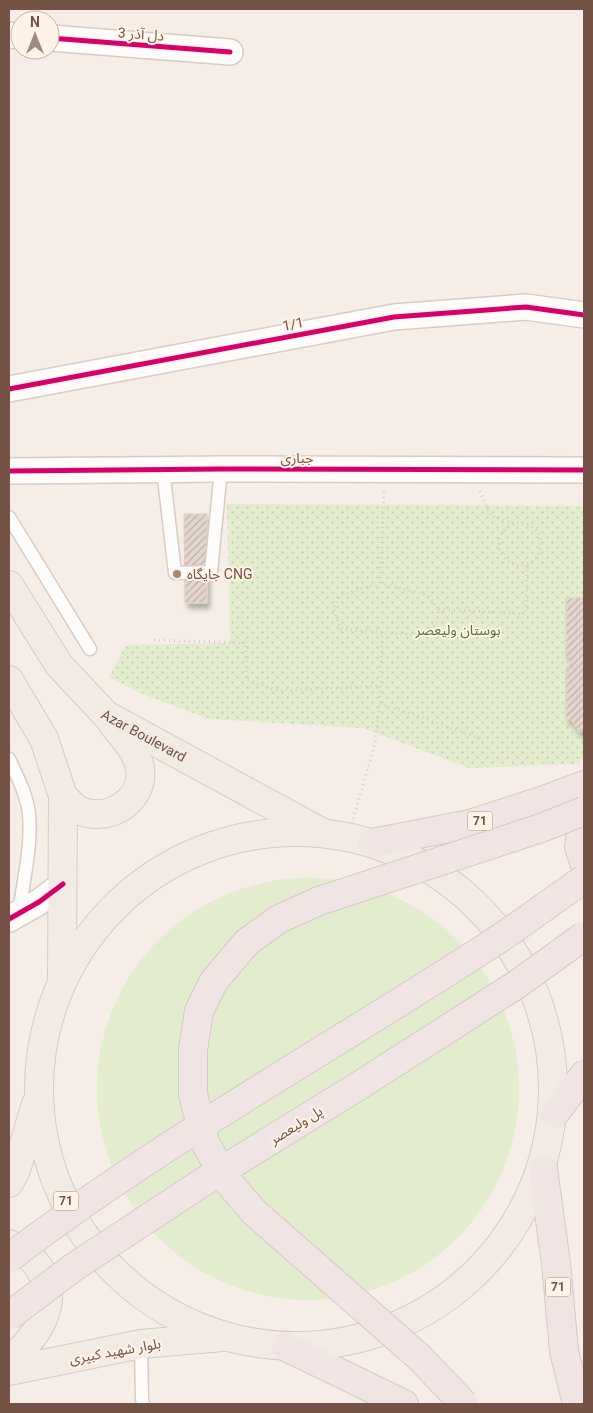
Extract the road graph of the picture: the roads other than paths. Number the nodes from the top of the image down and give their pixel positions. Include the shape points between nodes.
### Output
1 (60, 39) edge
2 (230, 52) dead end
3 (584, 315) edge
4 (9, 390) edge
5 (163, 469) junction
6 (221, 469) junction
7 (584, 470) edge
8 (9, 471) edge
9 (9, 517) edge
10 (9, 585) edge
11 (90, 649) dead end
12 (9, 680) edge
13 (106, 715) junction
14 (9, 759) edge
15 (584, 785) edge
16 (63, 796) junction
17 (584, 810) edge
18 (348, 838) junction
19 (584, 862) edge
20 (584, 879) edge
21 (63, 884) junction
22 (14, 916) edge
23 (584, 936) edge
24 (62, 979) junction
25 (584, 1075) edge
26 (37, 1100) junction
27 (554, 1114) junction
28 (543, 1169) junction
29 (9, 1183) edge
30 (9, 1244) edge
31 (9, 1258) edge
32 (9, 1316) edge
33 (222, 1337) junction
34 (141, 1344) junction
35 (286, 1347) junction
36 (9, 1363) edge
37 (9, 1371) edge
38 (143, 1404) edge
39 (404, 1404) edge
40 (464, 1404) edge
41 (577, 1404) edge

1 - 2 street, دل آذر 3
3 - 4 street, 1/1 via 526,307 394,317
5 - 6 street, جباری
5 - 6 lane via 174,573 211,572
5 - 8 street, جباری
6 - 7 street, جباری
9 - 11 lane
10 - 13 main road, Azar Boulevard via 60,665
12 - 16 main road via 44,738
13 - 16 main road via 134,752 140,769 138,788 128,803 112,813 94,815 76,809
13 - 18 main road, Azar Boulevard
14 - 22 lane via 28,812 29,837
15 - 18 highway, 71 via 470,824
16 - 21 main road
17 - 19 highway via 579,848
17 - 40 highway, bridge via 541,828 319,901 279,919 247,942 214,981 200,1011 194,1050 194,1094 205,1142 223,1176 254,1212 419,1357
18 - 24 main road, 71 via 245,837 170,864 107,914
18 - 27 main road, 71 via 436,872 490,918 529,976 551,1043
20 - 31 highway, bridge via 489,945 175,1143
21 - 22 street
21 - 24 main road
23 - 32 highway, پل ولیعصر, bridge via 516,985 74,1267
24 - 26 main road, 71 via 42,1038
25 - 27 highway, 71
26 - 29 main road
26 - 33 main road, 71 via 53,1178 91,1248 150,1302
27 - 28 main road, 71
28 - 35 main road, 71 via 505,1243 445,1301 370,1337
28 - 41 highway, 71 via 564,1351
30 - 36 main road via 33,1259 42,1272 48,1302 36,1331
33 - 34 main road, بلوار شهید کبیری
33 - 35 main road, 71
34 - 37 main road, بلوار شهید کبیری
34 - 38 lane
35 - 39 highway, 71

